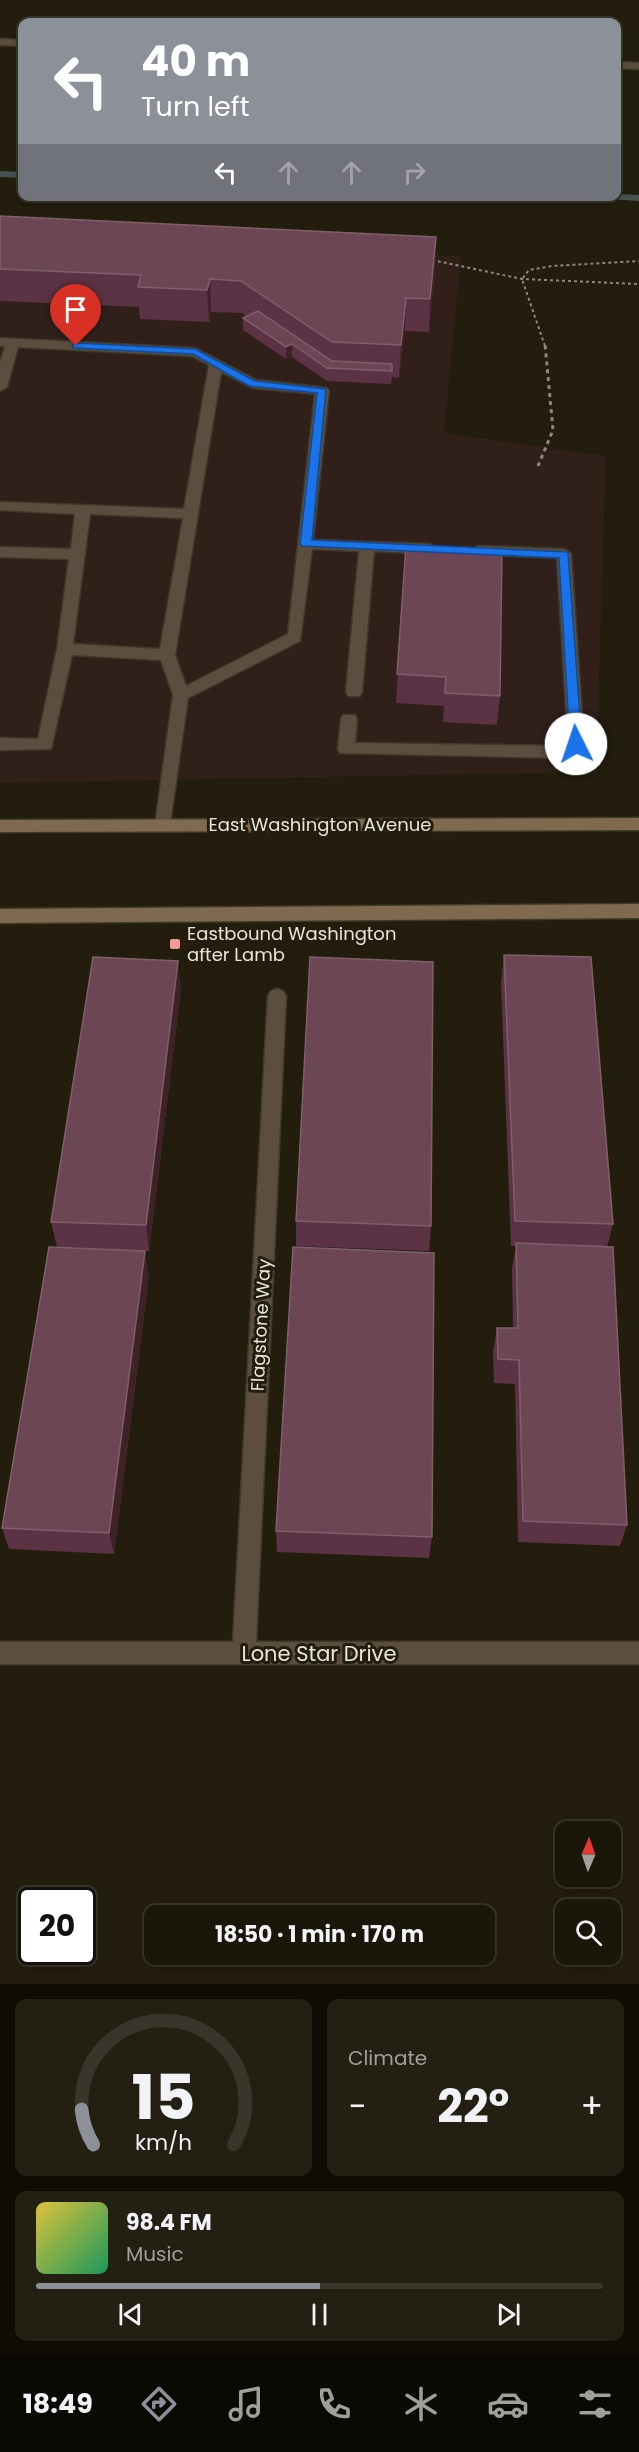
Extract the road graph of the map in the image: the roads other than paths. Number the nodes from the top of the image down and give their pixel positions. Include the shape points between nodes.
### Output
1 (0, 42) edge
2 (18, 42) edge
3 (621, 65) edge
4 (639, 66) edge
5 (6, 343) edge
6 (216, 363) junction
7 (0, 387) edge
8 (0, 506) edge
9 (83, 510) junction
10 (191, 514) junction
11 (306, 544) junction
12 (367, 546) junction
13 (0, 552) edge
14 (77, 554) junction
15 (65, 649) junction
16 (167, 655) junction
17 (354, 692) dead end
18 (181, 695) junction
19 (349, 719) dead end
20 (0, 744) edge
21 (639, 824) edge
22 (0, 826) edge
23 (163, 826) junction
24 (639, 911) edge
25 (0, 916) edge
26 (277, 996) dead end
27 (0, 1653) edge
28 (639, 1653) edge
29 (244, 1654) junction

1 - 2 street
3 - 4 street
5 - 6 street via 195,352
5 - 7 street
6 - 10 street
6 - 11 street via 253,384 322,391
8 - 9 street
9 - 10 street
9 - 14 street
10 - 16 street
11 - 12 street
11 - 18 street via 295,637
12 - 17 street
12 - 19 street via 564,554 576,744 566,752 346,749
13 - 14 street
14 - 15 street
15 - 16 street
15 - 20 street via 45,745
16 - 18 street
18 - 23 street
21 - 23 main road, East Washington Avenue
22 - 23 main road, East Washington Avenue
24 - 25 main road
26 - 29 street, Flagstone Way
27 - 29 street, Lone Star Drive
28 - 29 street, Lone Star Drive

